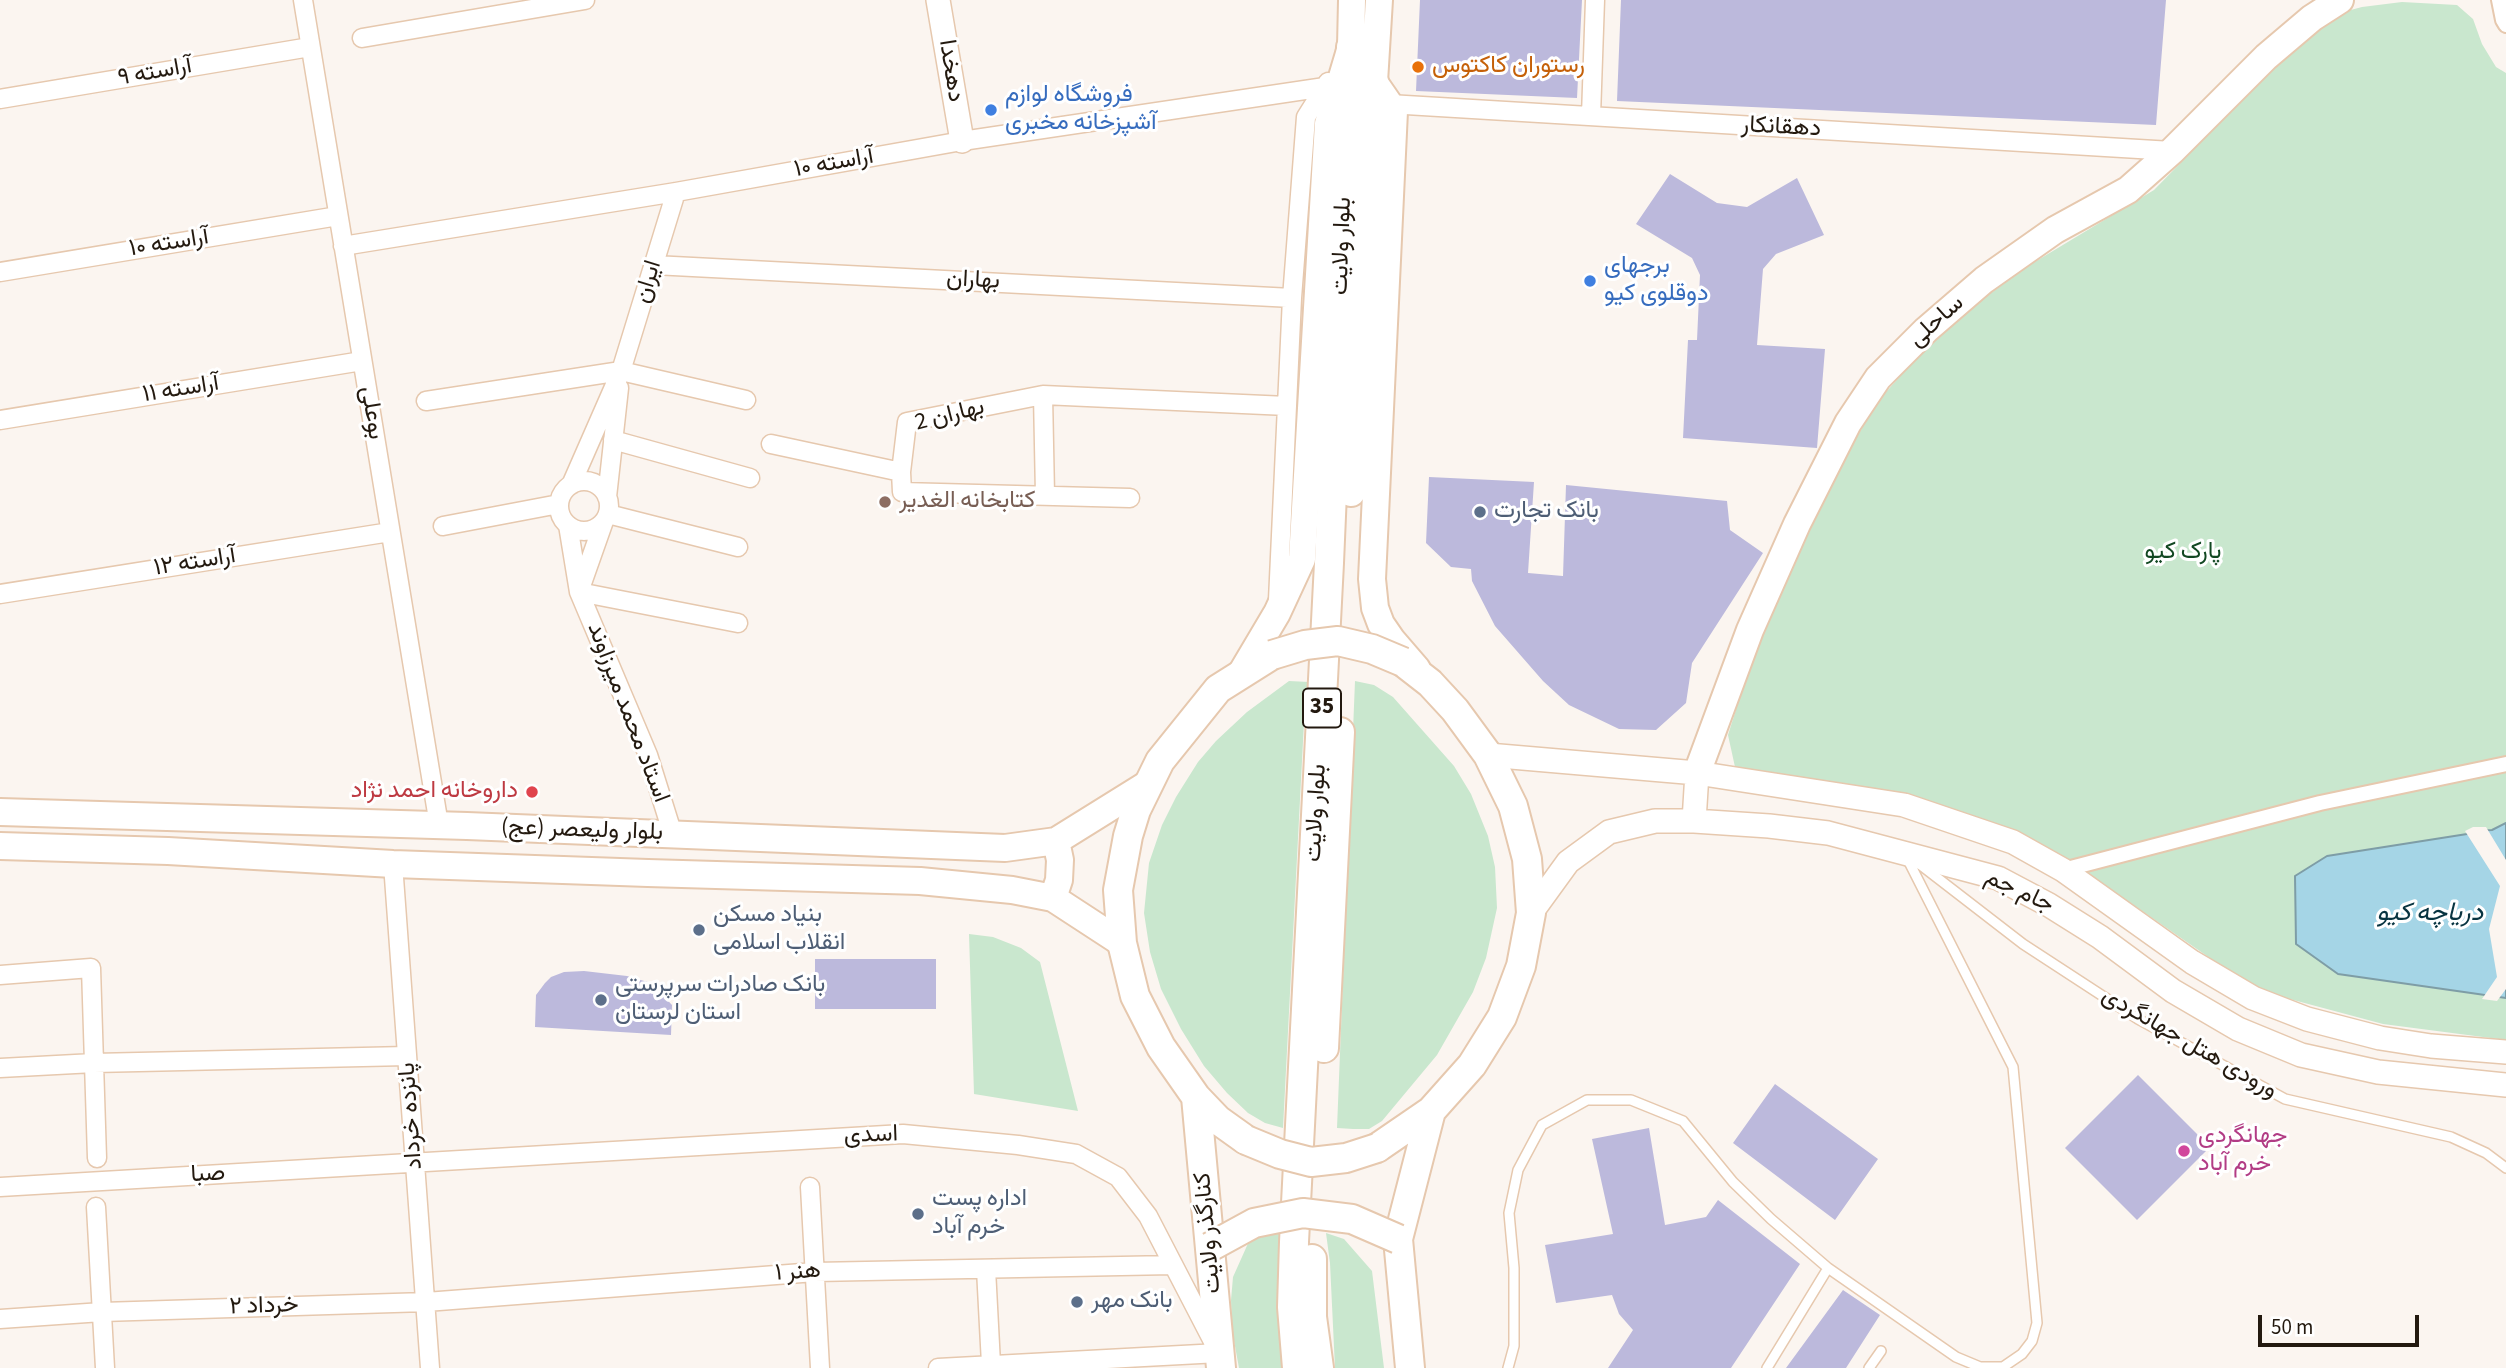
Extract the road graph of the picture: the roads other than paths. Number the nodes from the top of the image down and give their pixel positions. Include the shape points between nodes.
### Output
1 (303, 0) edge
2 (585, 0) edge
3 (938, 0) edge
4 (1352, 0) edge
5 (1379, 0) edge
6 (1595, 0) edge
7 (2340, 0) edge
8 (2499, 0) edge
9 (2506, 25) edge
10 (362, 38) dead end
11 (310, 47) junction
12 (1351, 47) junction
13 (1325, 88) junction
14 (1382, 93) junction
15 (0, 99) edge
16 (1591, 116) junction
17 (962, 141) junction
18 (2172, 151) junction
19 (676, 192) junction
20 (338, 216) junction
21 (343, 246) junction
22 (654, 265) junction
23 (0, 272) edge
24 (1292, 298) junction
25 (362, 361) junction
26 (621, 371) junction
27 (1043, 395) junction
28 (747, 400) dead end
29 (426, 401) dead end
30 (1287, 406) junction
31 (0, 420) edge
32 (613, 440) junction
33 (771, 444) dead end
34 (901, 472) junction
35 (750, 478) dead end
36 (571, 485) junction
37 (1045, 495) junction
38 (1130, 498) dead end
39 (559, 504) junction
40 (606, 511) junction
41 (568, 525) junction
42 (443, 526) dead end
43 (390, 532) junction
44 (738, 547) dead end
45 (579, 592) junction
46 (0, 594) edge
47 (1277, 613) junction
48 (737, 623) dead end
49 (1242, 672) junction
50 (1430, 683) junction
51 (1488, 755) junction
52 (2506, 764) edge
53 (1697, 773) junction
54 (1146, 785) junction
55 (0, 812) edge
56 (62, 814) junction
57 (129, 817) junction
58 (1694, 821) junction
59 (439, 825) junction
60 (673, 835) junction
61 (1056, 841) junction
62 (0, 846) edge
63 (59, 848) junction
64 (122, 850) junction
65 (1904, 852) junction
66 (393, 864) junction
67 (2063, 870) junction
68 (1053, 898) junction
69 (1531, 913) junction
70 (1122, 943) junction
71 (0, 975) edge
72 (2506, 1052) edge
73 (407, 1056) junction
74 (94, 1063) junction
75 (0, 1068) edge
76 (2506, 1085) edge
77 (1196, 1097) junction
78 (1431, 1111) junction
79 (97, 1158) dead end
80 (415, 1162) junction
81 (2506, 1168) edge
82 (0, 1187) edge
83 (810, 1187) dead end
84 (96, 1207) dead end
85 (1398, 1239) junction
86 (1210, 1247) junction
87 (1172, 1265) junction
88 (1828, 1268) junction
89 (986, 1269) junction
90 (815, 1272) junction
91 (426, 1302) junction
92 (102, 1312) junction
93 (0, 1319) edge
94 (1881, 1350) dead end
95 (1220, 1361) edge
96 (991, 1364) junction
97 (105, 1368) edge
98 (430, 1368) edge
99 (820, 1368) edge
100 (937, 1368) edge
101 (1297, 1368) edge
102 (1319, 1368) edge
103 (1410, 1368) edge
104 (1508, 1368) edge
105 (1767, 1368) edge
106 (1869, 1368) edge

1 - 11 street, بوعلی
2 - 10 street
3 - 17 street, دهخدا
4 - 12 main road, 35
5 - 14 main road, 35
6 - 16 street
7 - 18 main road, ساحلی via 2266,57
8 - 9 street
11 - 15 street, آراسته ۹
11 - 20 street, بوعلی
12 - 13 street
12 - 47 main road via 1328,124 1302,559
12 - 101 main road, بلوار ولایت / 35 via 1294,1242 1292,1307
13 - 17 street, آراسته ۱۰
13 - 24 street via 1306,117
14 - 16 street, دهقانکار
14 - 50 main road via 1394,111 1372,579 1381,624
14 - 102 main road, بلوار ولایت / 35 via 1347,581 1312,1244 1312,1317
16 - 18 street, دهقانکار
17 - 19 street, آراسته ۱۰
18 - 53 main road, ساحلی via 2128,190 2055,230 1984,280 1878,378 1848,423 1797,524 1750,630
19 - 21 street, آراسته ۱۰
19 - 22 street, ایران
20 - 21 street, بوعلی
20 - 23 street, آراسته ۱۰
21 - 25 street, بوعلی
22 - 24 street, بهاران
22 - 26 street, ایران
24 - 30 street
25 - 31 street, آراسته ۱۱
25 - 43 street, بوعلی
26 - 28 street
26 - 29 street
26 - 32 street, ایران
26 - 36 street, ایران
27 - 30 street, بهاران 2
27 - 34 street, بهاران 2 via 907,422
27 - 37 street
30 - 47 street
32 - 35 street
32 - 40 street, ایران
33 - 34 street
34 - 37 street via 902,492
36 - 39 street
36 - 40 street via 595,484
37 - 38 street
39 - 41 street
39 - 42 street
40 - 41 street via 589,530
40 - 44 street
40 - 45 street, ایران
41 - 45 street
43 - 46 street, ۱۲ آراسته
43 - 59 street, بوعلی
45 - 48 street
45 - 60 street, استاد محمد میرزاوند via 648,755
47 - 49 main road
49 - 50 main road, bridge via 1272,654 1338,640 1403,662
49 - 54 main road via 1218,689 1197,713
50 - 51 main road
51 - 53 street, جام جم
51 - 69 main road via 1513,806 1527,859
52 - 67 street via 2320,803
53 - 58 street
53 - 67 street, جام جم via 1904,805 2013,842
54 - 61 main road, بلوار ولیعصر (عج)
54 - 70 main road via 1122,863 1118,890
55 - 56 main road, بلوار ولیعصر (عج)
56 - 57 main road, بلوار ولیعصر (عج)
56 - 63 main road via 72,825 74,837
57 - 59 main road, بلوار ولیعصر (عج)
57 - 64 main road via 115,825 111,836
58 - 65 street, جام جم via 1828,833
58 - 69 street, جام جم via 1655,821 1609,832 1569,862
59 - 60 main road, بلوار ولیعصر (عج)
60 - 61 main road, بلوار ولیعصر (عج) via 1005,848
61 - 68 main road via 1059,880
62 - 63 main road, بلوار ولیعصر (عج)
63 - 64 main road, بلوار ولیعصر (عج)
64 - 66 main road, بلوار ولیعصر (عج)
65 - 76 street, جام جم via 1998,878 2100,937 2173,991 2227,1023 2301,1055 2378,1072
65 - 81 lane, ورودی هتل جهانگردی via 2046,959 2138,1018 2285,1099 2451,1137
65 - 88 lane via 2013,1067 2037,1323 2032,1341 2003,1367 1980,1367 1956,1357
66 - 68 main road, بلوار ولیعصر (عج) via 920,881
66 - 73 street, پانزده خرداد
67 - 72 street, جام جم via 2192,962 2253,998 2307,1019 2380,1038
68 - 70 main road, بلوار ولیعصر (عج)
69 - 78 main road via 1521,966 1502,1017 1472,1065
70 - 77 main road via 1135,996 1161,1047
71 - 74 street via 91,968
73 - 74 street
73 - 80 street, پانزده خرداد
74 - 75 street
74 - 79 street
77 - 78 main road, bridge via 1246,1140 1311,1162 1377,1148
77 - 86 main road, کنارگذر ولایت
78 - 85 main road
80 - 82 street, صبا
80 - 87 street, اسدی via 903,1134 1018,1145 1076,1154 1118,1177 1148,1216
80 - 91 street, پانزده خرداد
83 - 90 street
84 - 92 street
85 - 86 main road, bridge via 1352,1219 1303,1213 1254,1223
85 - 103 main road
86 - 95 main road, کنارگذر ولایت
87 - 89 street, هنر ۱
87 - 95 street, اسدی
88 - 104 lane via 1733,1182 1683,1121 1631,1100 1587,1100 1542,1125 1518,1170 1509,1213 1514,1346
88 - 105 lane
89 - 90 street, هنر ۱
89 - 96 street
90 - 91 street, هنر ۱
90 - 99 street
91 - 92 street, خرداد ۲
91 - 98 street, پانزده خرداد
92 - 93 street, خرداد ۲
92 - 97 street
94 - 106 lane
95 - 96 street
96 - 100 street

